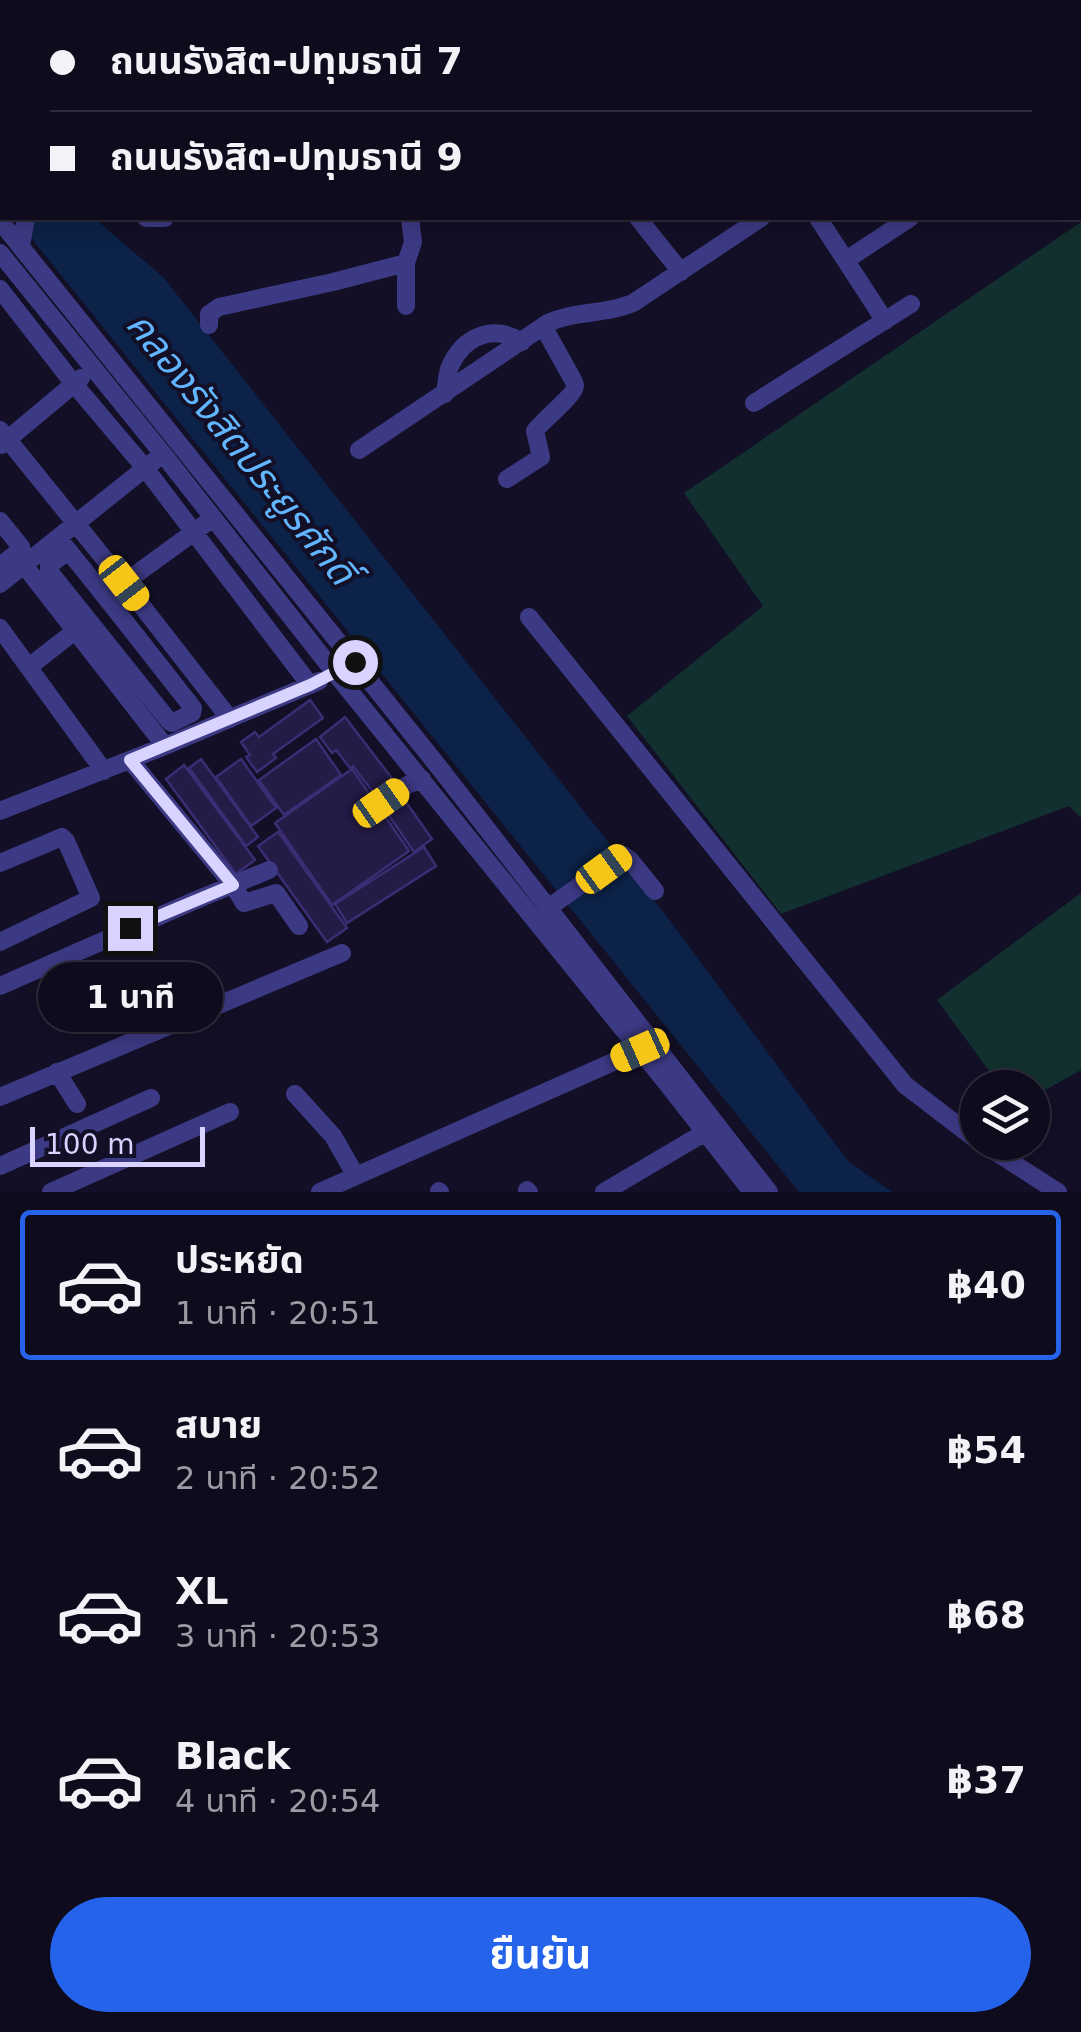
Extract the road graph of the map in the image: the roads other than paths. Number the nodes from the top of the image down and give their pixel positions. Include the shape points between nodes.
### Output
1 (410, 220) edge
2 (640, 220) edge
3 (758, 220) edge
4 (819, 220) edge
5 (907, 220) edge
6 (0, 221) edge
7 (24, 232) edge
8 (2, 258) edge
9 (846, 260) junction
10 (406, 263) junction
11 (681, 272) junction
12 (0, 288) edge
13 (911, 304) dead end
14 (406, 306) dead end
15 (885, 321) junction
16 (209, 325) dead end
17 (543, 326) junction
18 (522, 342) junction
19 (101, 361) junction
20 (74, 384) junction
21 (445, 394) junction
22 (754, 404) dead end
23 (3, 438) edge
24 (178, 441) junction
25 (359, 450) dead end
26 (162, 454) junction
27 (145, 468) junction
28 (507, 479) dead end
29 (0, 511) edge
30 (213, 517) junction
31 (0, 521) edge
32 (75, 524) junction
33 (195, 532) junction
34 (63, 545) junction
35 (31, 559) junction
36 (2, 562) edge
37 (124, 583) junction
38 (0, 584) edge
39 (529, 617) dead end
40 (127, 623) junction
41 (0, 628) edge
42 (75, 630) junction
43 (106, 640) junction
44 (355, 662) junction
45 (30, 666) junction
46 (334, 673) junction
47 (310, 685) junction
48 (230, 719) junction
49 (165, 746) junction
50 (130, 760) junction
51 (104, 771) junction
52 (422, 779) junction
53 (381, 803) dead end
54 (2, 804) edge
55 (0, 863) edge
56 (269, 870) dead end
57 (233, 885) junction
58 (655, 891) dead end
59 (553, 905) junction
60 (298, 926) dead end
61 (0, 942) edge
62 (342, 953) dead end
63 (0, 986) edge
64 (645, 1046) junction
65 (57, 1072) junction
66 (295, 1094) dead end
67 (0, 1097) edge
68 (151, 1098) dead end
69 (76, 1104) dead end
70 (230, 1112) dead end
71 (960, 1128) edge
72 (704, 1133) junction
73 (1007, 1160) edge
74 (0, 1166) edge
75 (356, 1176) junction
76 (86, 1185) edge
77 (51, 1192) edge
78 (320, 1192) edge
79 (604, 1192) edge
80 (752, 1192) edge
81 (770, 1192) edge
82 (1058, 1192) edge

1 - 10 street
2 - 11 street
3 - 11 street
4 - 9 street
5 - 9 street
6 - 7 street
7 - 19 street
8 - 19 street
9 - 15 street
10 - 14 street
10 - 16 street via 219,307 209,314
11 - 17 street via 633,304 571,314
12 - 20 street
13 - 15 street
15 - 22 street
17 - 18 street
17 - 28 street via 574,392 535,431 541,457
18 - 21 street
18 - 21 street via 495,331 469,342 450,368
19 - 20 street
19 - 24 street
19 - 26 street
20 - 23 street
20 - 27 street
21 - 25 street
23 - 32 street
24 - 26 street
24 - 44 street
26 - 27 street
26 - 30 street
27 - 32 street
27 - 33 street
29 - 35 street
30 - 33 street
30 - 46 street
31 - 36 street via 21,547
32 - 34 street
32 - 37 street
33 - 37 street
33 - 47 street
34 - 35 street
34 - 40 street
34 - 43 street via 49,571
35 - 38 street
35 - 42 street
37 - 48 street
39 - 71 street via 905,1086
40 - 43 street
40 - 43 street via 192,712 172,724
41 - 45 street
42 - 45 street
42 - 49 street
44 - 46 street
44 - 59 street
45 - 51 street
46 - 47 street
46 - 52 street
47 - 48 street
48 - 49 street
49 - 50 street
50 - 51 street
50 - 57 street
51 - 54 street
52 - 53 street
52 - 64 street
55 - 61 street via 62,837 91,898
56 - 57 street
57 - 60 street via 244,902 276,894
57 - 63 street
58 - 59 street via 621,856
59 - 64 street
62 - 65 street
64 - 72 street
64 - 75 street
64 - 81 street
65 - 67 street
65 - 69 street
66 - 75 street via 333,1136
68 - 74 street
70 - 76 street
72 - 79 street
72 - 80 street
73 - 82 street
75 - 78 street
76 - 77 street

